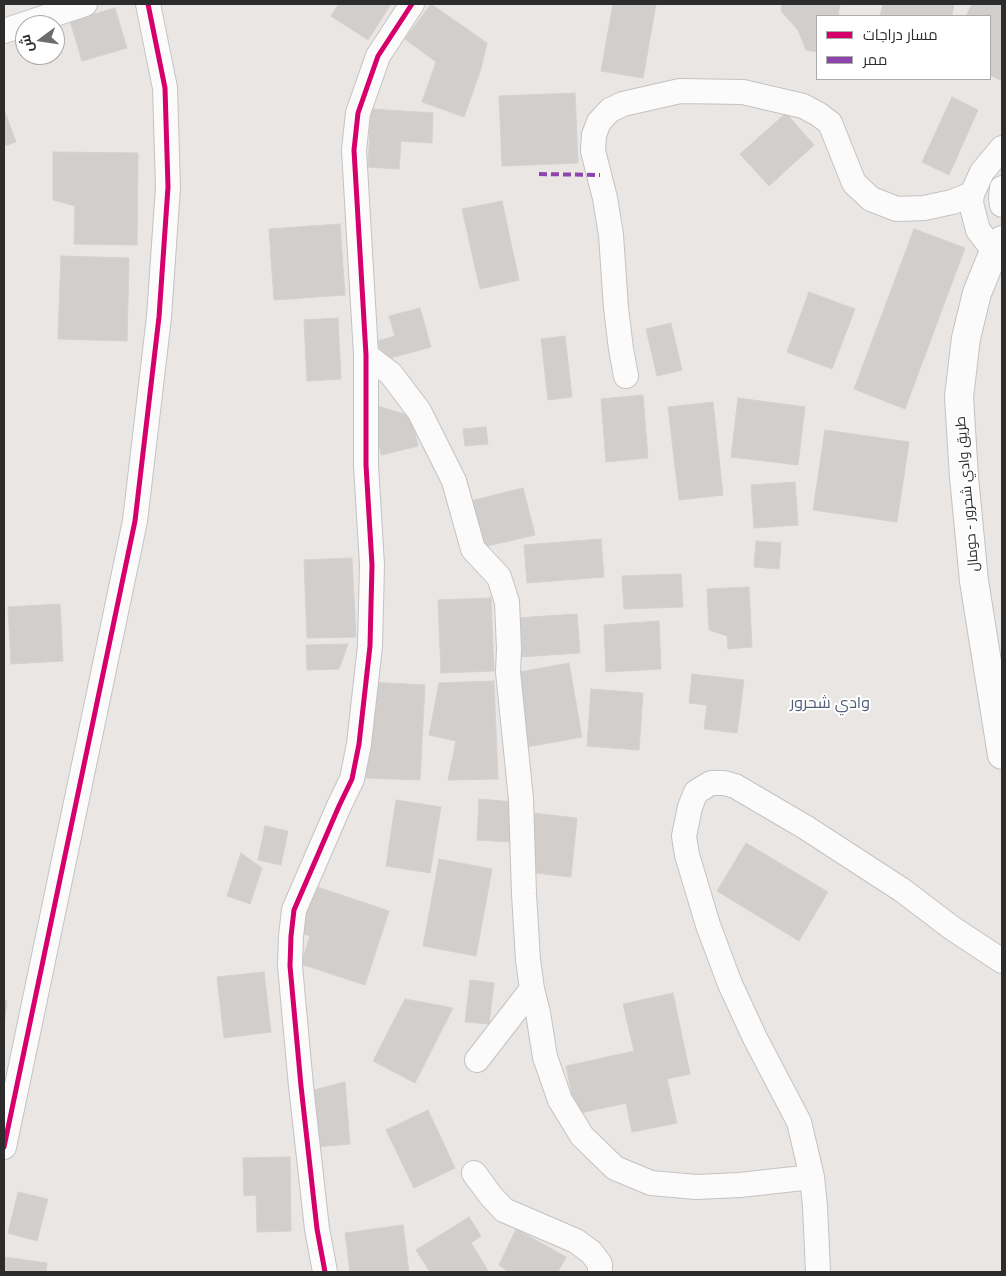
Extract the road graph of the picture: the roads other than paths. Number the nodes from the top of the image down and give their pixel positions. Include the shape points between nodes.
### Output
1 (85, 4) edge
2 (148, 4) edge
3 (412, 4) edge
4 (4, 31) edge
5 (1002, 148) edge
6 (1002, 188) edge
7 (972, 194) junction
8 (1002, 205) edge
9 (998, 245) edge
10 (366, 355) junction
11 (626, 376) dead end
12 (1002, 755) edge
13 (1002, 961) edge
14 (532, 989) junction
15 (477, 1060) dead end
16 (4, 1147) edge
17 (474, 1173) dead end
18 (812, 1177) junction
19 (325, 1272) edge
20 (600, 1272) edge
21 (818, 1272) edge

1 - 4 street
2 - 16 street via 165,88 168,187 159,317 135,521
3 - 10 street via 378,56 358,112 354,150
5 - 7 street via 982,172
6 - 8 street
7 - 9 street via 978,230
7 - 11 street via 924,208 897,209 871,199 854,183 830,123 803,106 743,92 680,91 637,100 610,110 599,122 593,151 611,235 620,349
9 - 12 main road, طريق وادي شحرور - حومال via 977,292 966,338 959,397 974,581
10 - 14 street via 391,374 420,411 454,481 473,549 499,578 507,602 508,672 521,799
10 - 19 street via 366,465 372,565 370,646 359,744 352,780 294,910 290,936 301,1086
13 - 18 street via 902,890 736,786 711,783 696,792 684,836 687,855 730,984 799,1122
14 - 15 street
14 - 18 street via 545,1057 560,1100 582,1136 615,1168 652,1184 696,1187
17 - 20 street via 504,1210 576,1241 591,1252 600,1264
18 - 21 street

